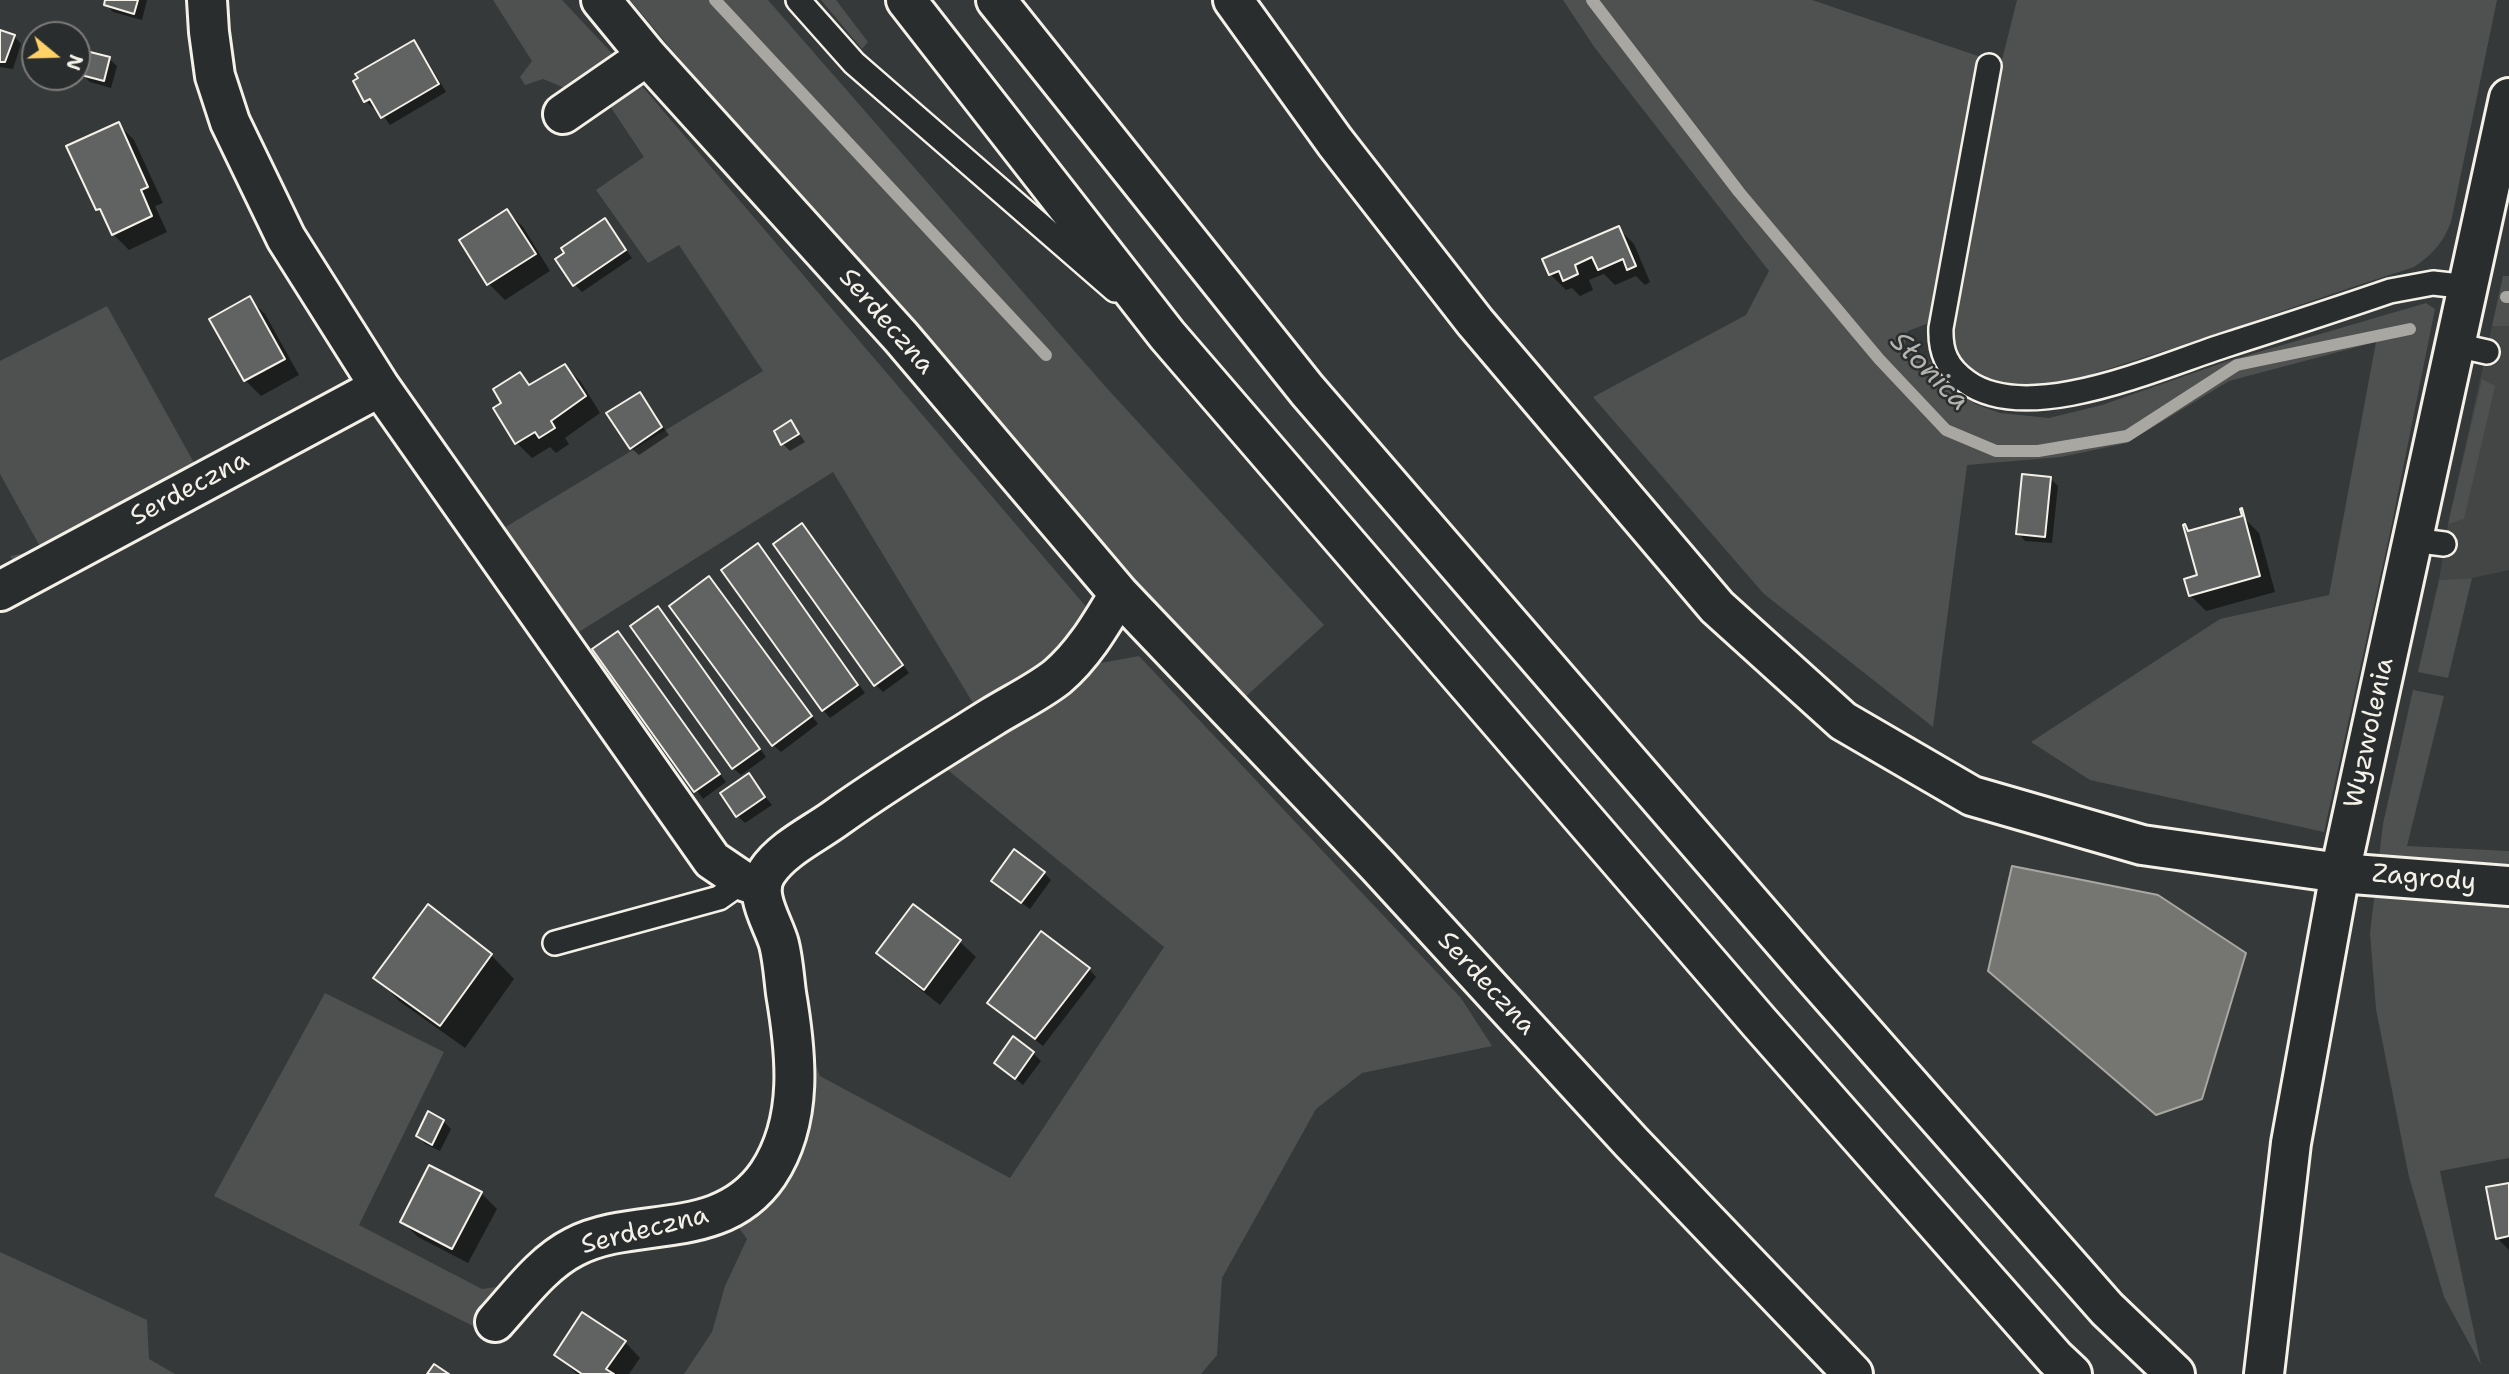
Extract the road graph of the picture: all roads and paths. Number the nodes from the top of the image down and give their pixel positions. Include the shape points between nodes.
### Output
1 (207, 0) edge
2 (601, 0) edge
3 (798, 0) edge
4 (906, 0) edge
5 (996, 0) edge
6 (1233, 0) edge
7 (647, 55) junction
8 (1989, 66) dead end
9 (2509, 98) edge
10 (563, 114) dead end
11 (2502, 164) edge
12 (2469, 287) junction
13 (1167, 335) junction
14 (380, 387) junction
15 (0, 591) edge
16 (1119, 594) junction
17 (2340, 873) junction
18 (752, 884) junction
19 (2509, 886) edge
20 (555, 943) dead end
21 (495, 1322) dead end
22 (1853, 1374) edge
23 (2072, 1374) edge
24 (2175, 1374) edge
25 (2264, 1374) edge

1 - 14 main road via 215,76 230,122 286,238
2 - 7 main road, Serdeczna
3 - 13 lane via 854,63
4 - 13 main road
5 - 24 main road via 1325,411 2097,1298
6 - 17 main road, Zagrody via 1335,142 1475,322 1717,607 1843,721 1972,796 2142,845
7 - 10 main road
7 - 16 main road, Serdeczna via 901,337
8 - 12 lane via 1940,346 1947,363 1972,387 2014,398 2081,393 2390,291 2433,283
9 - 11 main road, Wyzwolenia
11 - 12 main road, Wyzwolenia
12 - 17 main road, Wyzwolenia via 2471,349 2428,542
13 - 23 main road via 1758,1021
14 - 15 main road, Serdeczna
14 - 18 main road via 712,860
16 - 18 main road via 1092,640 1057,677 866,796 779,858
16 - 22 main road, Serdeczna
17 - 19 main road, Zagrody
17 - 25 main road, Wyzwolenia via 2291,1143
18 - 20 lane via 719,898
18 - 21 main road, Serdeczna via 779,945 796,1072 787,1129 769,1173 754,1190 714,1215 573,1247

